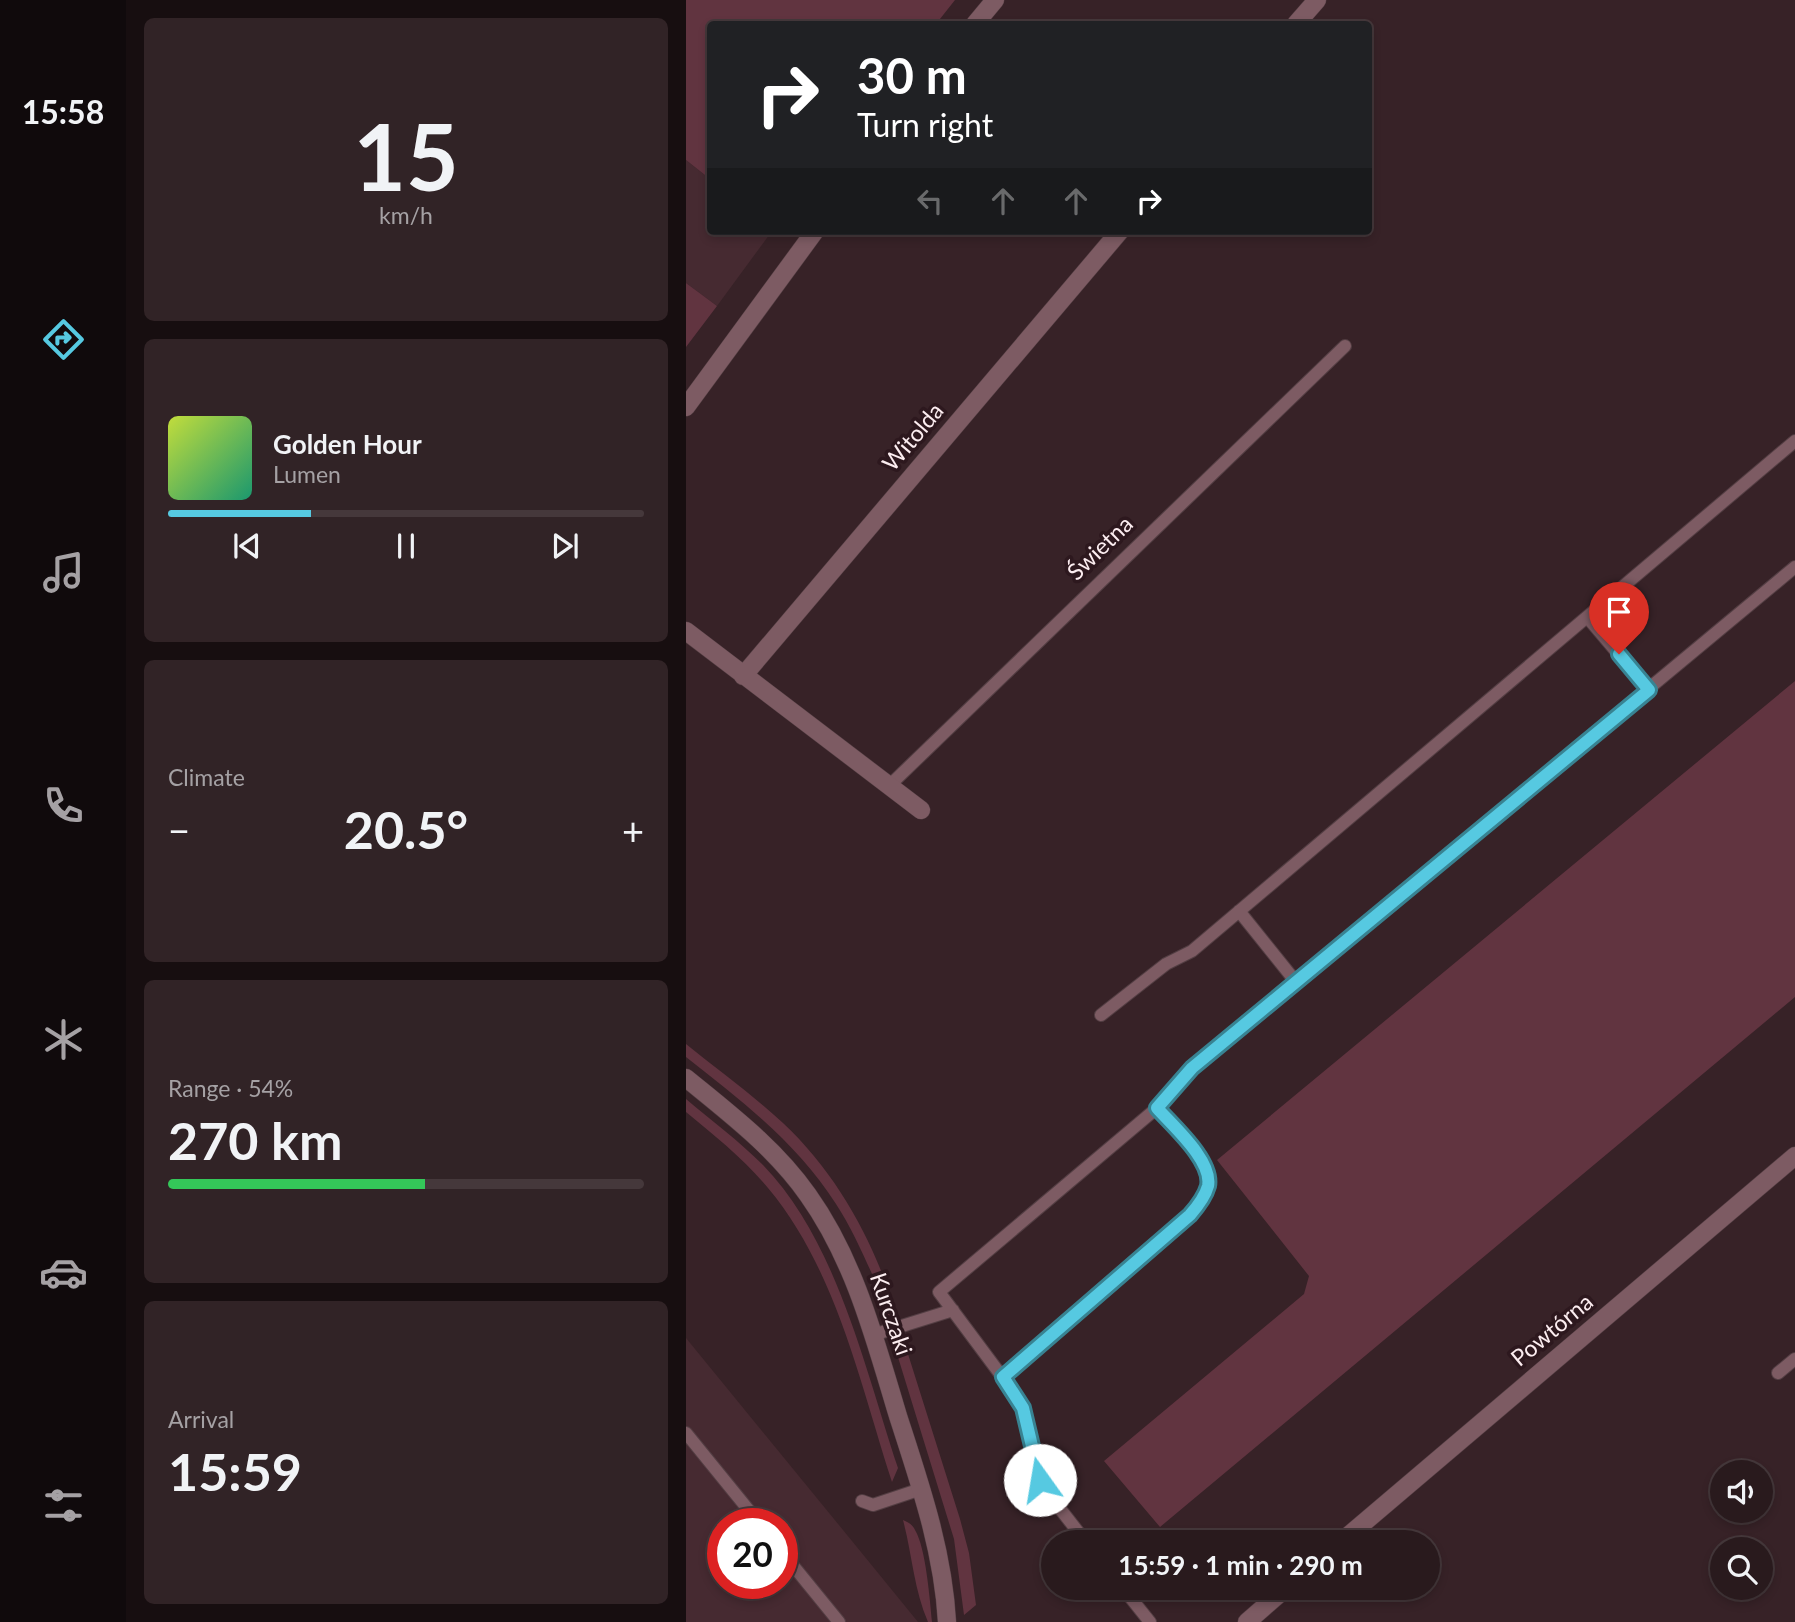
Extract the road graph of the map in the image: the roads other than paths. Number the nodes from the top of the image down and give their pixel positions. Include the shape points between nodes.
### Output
1 (995, 0) edge
2 (1317, 0) edge
3 (978, 21) edge
4 (1299, 21) edge
5 (813, 235) edge
6 (1117, 235) edge
7 (1345, 346) dead end
8 (686, 407) edge
9 (1795, 441) edge
10 (1795, 567) edge
11 (1588, 618) junction
12 (686, 631) edge
13 (743, 676) junction
14 (1649, 690) junction
15 (890, 785) junction
16 (921, 810) dead end
17 (1239, 911) junction
18 (1296, 982) junction
19 (1101, 1015) dead end
20 (686, 1078) edge
21 (1157, 1108) junction
22 (1795, 1156) edge
23 (953, 1310) junction
24 (873, 1335) junction
25 (1795, 1359) edge
26 (1778, 1373) dead end
27 (1003, 1377) junction
28 (686, 1433) edge
29 (1040, 1480) dead end
30 (922, 1489) junction
31 (862, 1501) dead end
32 (747, 1508) edge
33 (1061, 1510) dead end
34 (1077, 1530) edge
35 (1355, 1530) edge
36 (798, 1572) edge
37 (1132, 1600) edge
38 (1272, 1600) edge
39 (837, 1621) edge
40 (947, 1622) edge
41 (1150, 1622) edge
42 (1247, 1622) edge

1 - 3 street
2 - 4 street
5 - 8 street
6 - 13 street, Witolda
7 - 15 lane, Świetna
9 - 11 lane
10 - 14 lane
11 - 14 lane
11 - 17 lane
12 - 13 street
13 - 15 street
14 - 18 lane
15 - 16 street
17 - 18 lane
17 - 19 lane via 1192,951 1166,964
18 - 21 lane via 1192,1068
20 - 24 street, Kurczaki via 750,1130 809,1196 837,1242
21 - 23 lane via 939,1292
21 - 27 lane via 1203,1160 1208,1176 1204,1195 1190,1215
22 - 35 street, Powtórna
23 - 24 lane
23 - 27 lane
24 - 30 street, Kurczaki
25 - 26 lane
27 - 29 lane via 1023,1408
28 - 32 lane
30 - 31 lane via 873,1505
30 - 40 street, Kurczaki via 941,1559
33 - 34 lane
36 - 39 lane
37 - 41 lane
38 - 42 street

